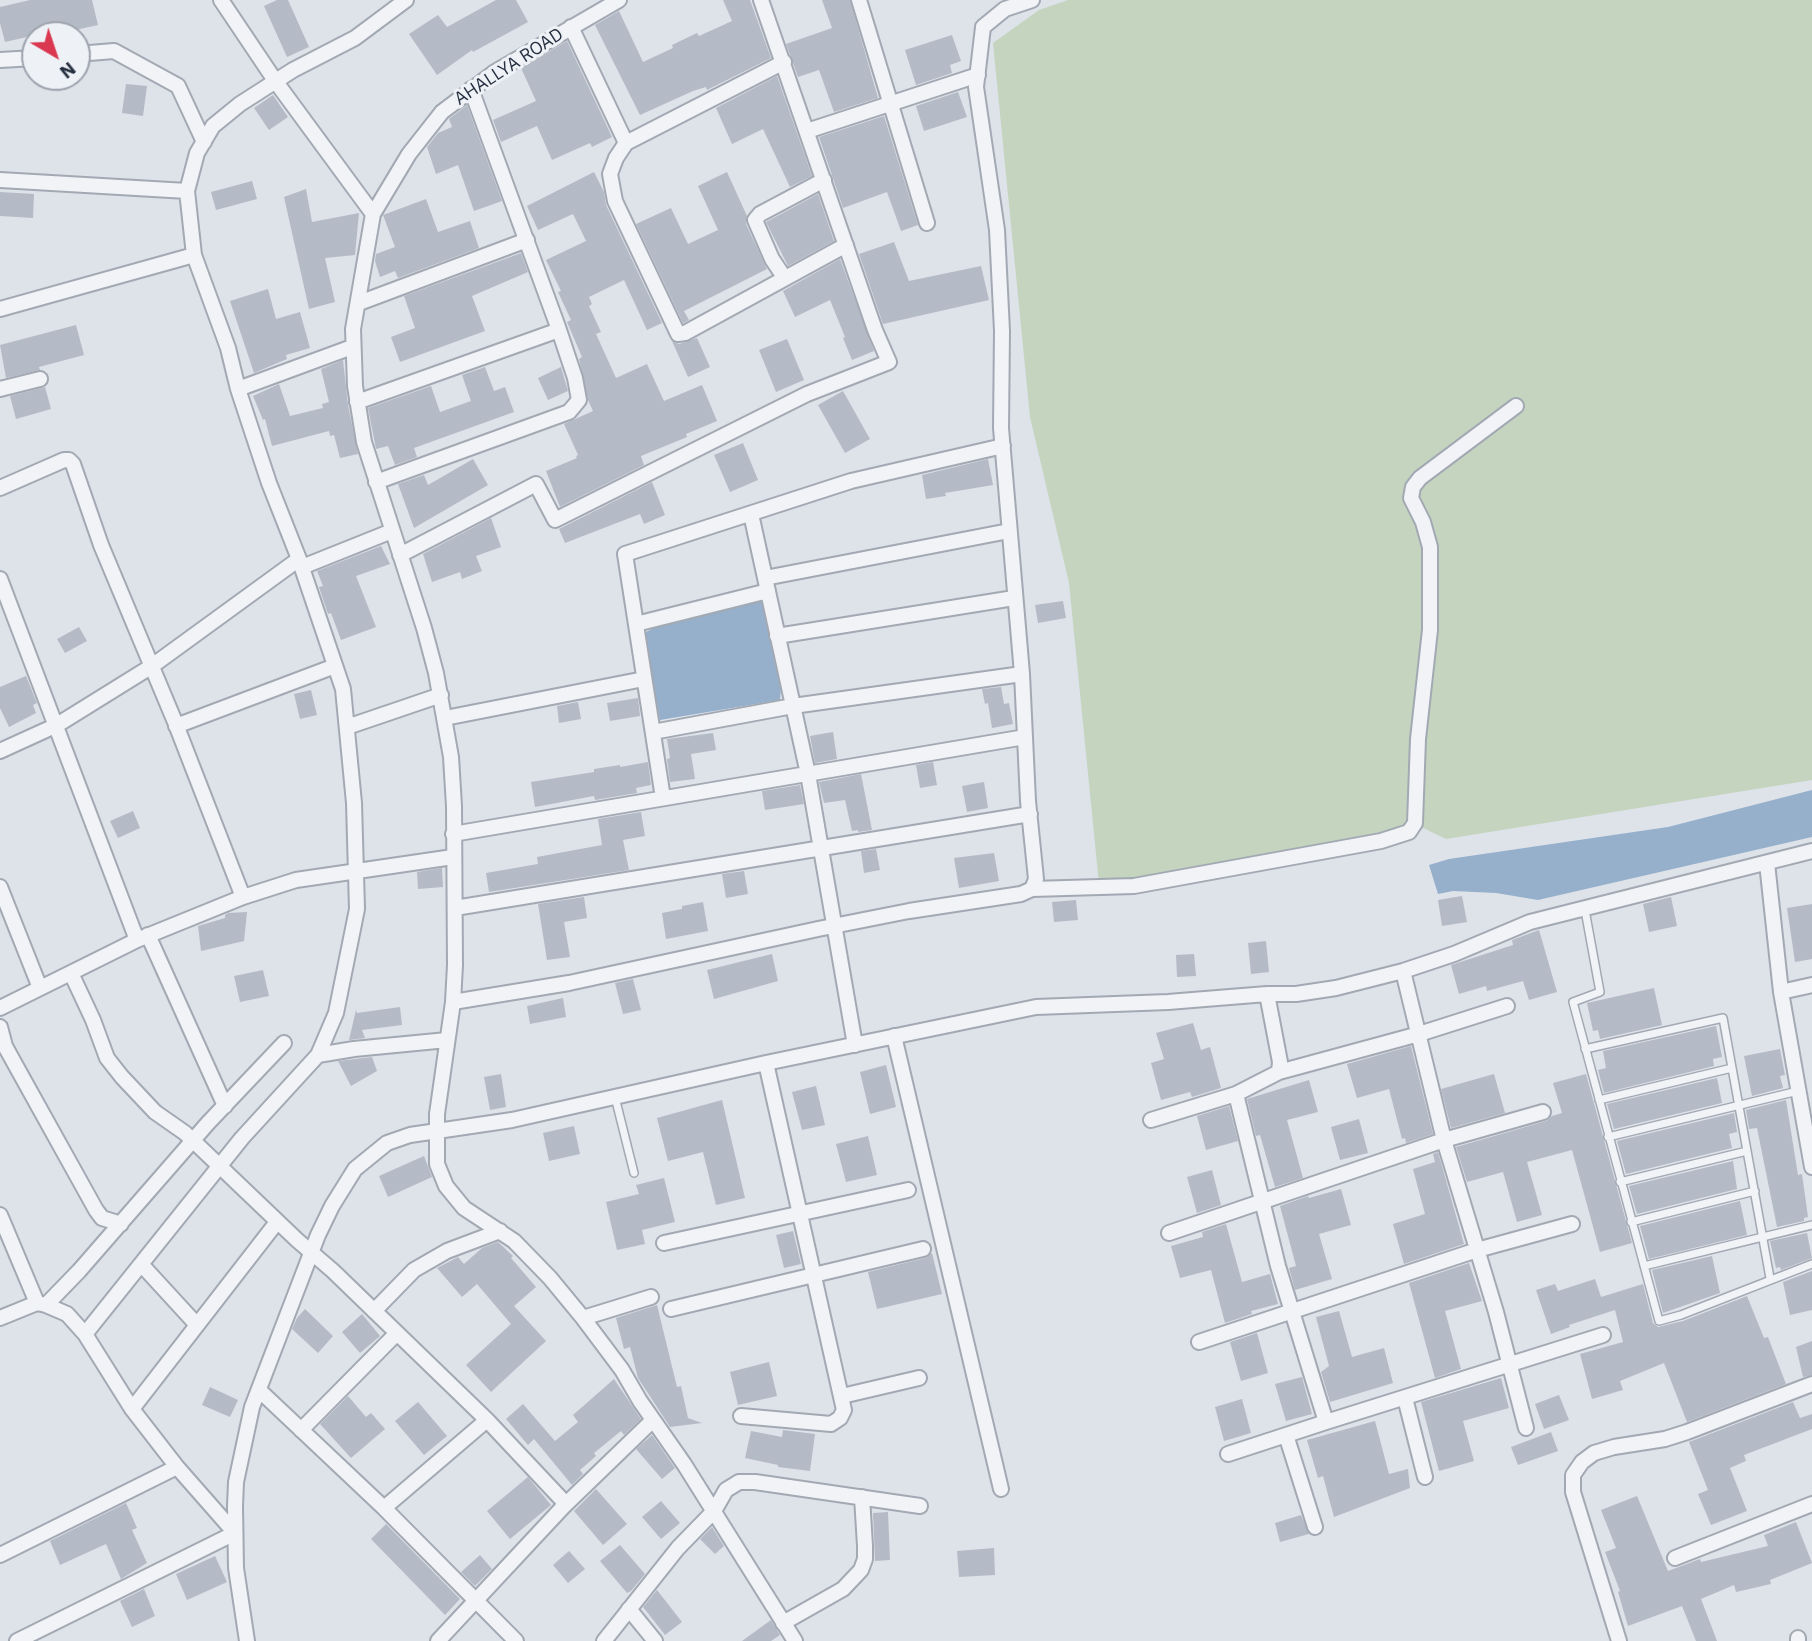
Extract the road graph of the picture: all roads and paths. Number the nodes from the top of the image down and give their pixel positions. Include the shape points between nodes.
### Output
1 (221, 0) edge
2 (406, 0) edge
3 (619, 0) edge
4 (761, 0) edge
5 (859, 0) edge
6 (1032, 0) edge
7 (571, 27) junction
8 (91, 53) edge
9 (21, 59) edge
10 (0, 60) edge
11 (784, 62) junction
12 (978, 75) junction
13 (276, 82) junction
14 (471, 89) junction
15 (892, 104) junction
16 (807, 131) junction
17 (204, 142) junction
18 (626, 143) junction
19 (0, 180) edge
20 (824, 180) junction
21 (187, 191) junction
22 (373, 214) junction
23 (927, 223) dead end
24 (527, 240) junction
25 (846, 245) junction
26 (194, 256) junction
27 (784, 277) junction
28 (359, 303) junction
29 (0, 309) edge
30 (559, 330) junction
31 (352, 347) junction
32 (40, 379) dead end
33 (0, 389) edge
34 (238, 389) junction
35 (357, 402) junction
36 (1516, 406) dead end
37 (1003, 446) junction
38 (376, 482) junction
39 (0, 488) edge
40 (751, 514) junction
41 (392, 531) junction
42 (1009, 531) junction
43 (400, 555) junction
44 (301, 563) junction
45 (0, 579) edge
46 (766, 584) junction
47 (1014, 598) junction
48 (636, 624) junction
49 (777, 636) junction
50 (152, 666) junction
51 (335, 666) junction
52 (1022, 674) junction
53 (643, 679) junction
54 (441, 695) junction
55 (793, 706) junction
56 (445, 719) junction
57 (57, 725) junction
58 (176, 726) junction
59 (347, 727) junction
60 (653, 732) junction
61 (1025, 737) junction
62 (0, 751) edge
63 (808, 774) junction
64 (663, 798) junction
65 (1030, 814) junction
66 (453, 834) junction
67 (821, 848) junction
68 (1812, 851) edge
69 (453, 857) junction
70 (1767, 863) junction
71 (357, 870) junction
72 (0, 887) edge
73 (1032, 889) junction
74 (243, 897) junction
75 (455, 908) junction
76 (1585, 909) junction
77 (834, 926) junction
78 (143, 938) junction
79 (1403, 971) junction
80 (71, 973) junction
81 (1812, 985) edge
82 (40, 988) junction
83 (1781, 992) junction
84 (1267, 994) junction
85 (453, 1002) junction
86 (1507, 1006) dead end
87 (0, 1008) edge
88 (0, 1027) edge
89 (1419, 1034) junction
90 (894, 1036) junction
91 (447, 1040) junction
92 (284, 1043) dead end
93 (855, 1045) junction
94 (1585, 1049) junction
95 (318, 1055) junction
96 (765, 1063) junction
97 (1732, 1068) junction
98 (1279, 1072) junction
99 (1798, 1090) junction
100 (1236, 1094) junction
101 (615, 1097) junction
102 (1598, 1100) junction
103 (1739, 1105) junction
104 (225, 1106) junction
105 (1807, 1111) edge
106 (1543, 1112) dead end
107 (1151, 1120) dead end
108 (436, 1130) junction
109 (1608, 1136) junction
110 (1444, 1140) junction
111 (193, 1141) junction
112 (1747, 1151) junction
113 (219, 1167) junction
114 (1812, 1167) edge
115 (634, 1173) dead end
116 (1620, 1181) junction
117 (908, 1190) dead end
118 (1755, 1191) junction
119 (1262, 1203) junction
120 (800, 1213) junction
121 (0, 1215) edge
122 (277, 1222) junction
123 (1631, 1222) junction
124 (121, 1224) junction
125 (1572, 1224) dead end
126 (1812, 1225) edge
127 (500, 1231) junction
128 (1169, 1233) dead end
129 (1764, 1237) junction
130 (664, 1242) dead end
131 (923, 1249) dead end
132 (1477, 1250) junction
133 (311, 1252) junction
134 (141, 1264) junction
135 (1812, 1264) edge
136 (1644, 1266) junction
137 (814, 1273) junction
138 (1770, 1278) junction
139 (651, 1297) dead end
140 (42, 1304) junction
141 (671, 1309) dead end
142 (374, 1311) junction
143 (1292, 1311) junction
144 (0, 1318) edge
145 (583, 1318) junction
146 (197, 1325) junction
147 (85, 1334) junction
148 (397, 1334) junction
149 (1603, 1335) dead end
150 (1199, 1342) dead end
151 (1510, 1365) junction
152 (919, 1378) dead end
153 (1812, 1384) edge
154 (259, 1390) junction
155 (842, 1396) junction
156 (1405, 1398) junction
157 (132, 1409) junction
158 (741, 1416) dead end
159 (487, 1420) junction
160 (653, 1420) junction
161 (1326, 1422) junction
162 (1526, 1428) dead end
163 (302, 1430) junction
164 (1286, 1435) junction
165 (1228, 1454) dead end
166 (177, 1467) junction
167 (1425, 1477) dead end
168 (1001, 1489) dead end
169 (862, 1497) junction
170 (566, 1504) junction
171 (1812, 1504) edge
172 (920, 1506) dead end
173 (384, 1508) junction
174 (714, 1511) junction
175 (1315, 1527) dead end
176 (235, 1533) junction
177 (0, 1555) edge
178 (1675, 1558) dead end
179 (475, 1602) junction
180 (629, 1609) junction
181 (783, 1623) junction
182 (242, 1639) edge
183 (790, 1639) edge
184 (17, 1641) edge
185 (438, 1641) edge
186 (516, 1641) edge
187 (604, 1641) edge
188 (655, 1641) edge
189 (1619, 1641) edge

1 - 13 street
2 - 13 street via 355,37
3 - 7 street, AHALLYA ROAD
4 - 11 street
5 - 15 street
6 - 12 street via 1005,9 983,27
7 - 14 street, AHALLYA ROAD
7 - 18 street
8 - 17 street via 114,51 178,86
9 - 10 street
11 - 16 street
11 - 18 street
12 - 15 street
12 - 37 street via 976,87 998,230
13 - 17 street via 240,104 214,126
13 - 22 street
14 - 22 street, AHALLYA ROAD via 442,112 409,154
14 - 24 street
15 - 16 street
15 - 23 street
16 - 20 street
17 - 21 street
18 - 27 street via 610,174 611,185 678,334
19 - 21 street
20 - 25 street
20 - 27 street via 755,220
21 - 26 street
22 - 28 street, AHALLYA ROAD
24 - 28 street
24 - 30 street
25 - 27 street
25 - 43 street via 889,362 786,404 555,520 536,484
26 - 29 street
26 - 34 street
28 - 31 street, AHALLYA ROAD
30 - 35 street
30 - 38 street via 579,400 569,412
31 - 34 street
31 - 35 street, AHALLYA ROAD
32 - 33 street
34 - 44 street
35 - 38 street, AHALLYA ROAD
36 - 73 street via 1413,487 1411,498 1430,547 1430,630 1418,739 1415,823 1409,832 1134,886
37 - 40 street via 851,481
37 - 42 street
38 - 41 street, AHALLYA ROAD
39 - 50 street via 64,460 73,464
40 - 46 street
40 - 48 street via 625,554
41 - 43 street, AHALLYA ROAD
41 - 44 street
42 - 46 street
42 - 47 street
43 - 54 street, AHALLYA ROAD
44 - 50 street
44 - 51 street
45 - 57 street
46 - 48 street
46 - 49 street
47 - 49 street
47 - 52 street
48 - 53 street
49 - 55 street
50 - 57 street
50 - 58 street
51 - 58 street
51 - 59 street
52 - 55 street
52 - 61 street
53 - 56 street
53 - 60 street
54 - 56 street, AHALLYA ROAD
54 - 59 street
55 - 60 street
55 - 63 street
56 - 66 street, AHALLYA ROAD
57 - 62 street
57 - 78 street
58 - 74 street
59 - 71 street
60 - 64 street
61 - 63 street
61 - 65 street
63 - 64 street
63 - 67 street
64 - 66 street
65 - 67 street
65 - 73 street via 1036,879
66 - 69 street, AHALLYA ROAD
67 - 75 street
67 - 77 street
68 - 70 street
69 - 71 street
69 - 75 street, AHALLYA ROAD
70 - 76 street
70 - 83 street
71 - 74 street via 296,880
71 - 95 street via 349,956 336,1013
72 - 82 street
73 - 77 street
74 - 78 street
75 - 85 street, AHALLYA ROAD
76 - 79 street via 1530,922
76 - 94 lane via 1600,986 1595,995 1573,1002
77 - 85 street via 662,965
77 - 93 street
78 - 80 street
78 - 104 street
79 - 84 street via 1336,988
79 - 89 street
80 - 82 street
80 - 111 street via 107,1058 155,1112
81 - 83 street
82 - 87 street
83 - 99 street
84 - 90 street via 1036,1007
84 - 98 street
85 - 91 street, AHALLYA ROAD
86 - 89 street
88 - 124 street via 5,1046 96,1210 102,1218
89 - 98 street
89 - 110 street
90 - 93 street
90 - 168 street
91 - 95 street
91 - 108 street, AHALLYA ROAD
92 - 104 street
93 - 96 street
94 - 97 lane via 1723,1018
94 - 102 lane
95 - 113 street
96 - 101 street
96 - 120 street
97 - 102 lane
97 - 103 lane
98 - 100 street
99 - 103 lane
99 - 105 street
100 - 107 street
100 - 119 street
101 - 108 street via 512,1120
101 - 115 lane
102 - 109 lane
103 - 109 lane
103 - 112 lane
104 - 111 street
105 - 114 street
106 - 110 street
108 - 127 street, AHALLYA ROAD via 437,1164 446,1186 464,1208
108 - 133 street via 387,1143 355,1169
109 - 116 lane
110 - 119 street
110 - 132 street
111 - 113 street
111 - 124 street
112 - 116 lane
112 - 118 lane
113 - 122 street
113 - 134 street
116 - 123 lane
117 - 120 street
118 - 123 lane
118 - 129 lane
119 - 128 street
119 - 143 street
120 - 130 street
120 - 137 street
121 - 140 street
122 - 133 street
122 - 146 street
123 - 136 lane
124 - 140 street
125 - 132 street
126 - 129 lane
127 - 142 street via 447,1251 415,1270
127 - 145 street, AHALLYA ROAD via 550,1278
129 - 136 lane
129 - 138 lane
131 - 137 street
132 - 143 street
132 - 151 street
133 - 142 street
133 - 154 street
134 - 146 street
134 - 147 street
135 - 138 lane
136 - 138 lane via 1659,1321
137 - 141 street
137 - 155 street
139 - 145 street
140 - 144 street
140 - 147 street via 67,1314
142 - 148 street
143 - 150 street
143 - 161 street
145 - 160 street, AHALLYA ROAD
146 - 157 street
147 - 157 street
148 - 159 street
148 - 163 street
149 - 151 street
151 - 156 street
151 - 162 street
152 - 155 street
153 - 189 street via 1687,1432 1614,1447 1581,1462 1573,1475 1573,1492
154 - 163 street
154 - 176 street via 236,1482
155 - 158 street via 844,1410 831,1424
156 - 161 street
156 - 167 street
157 - 166 street
159 - 170 street
159 - 173 street
160 - 170 street
160 - 174 street, AHALLYA ROAD
161 - 164 street
163 - 173 street
164 - 165 street
164 - 175 street
166 - 176 street
166 - 177 street
169 - 172 street
169 - 174 street via 739,1482 726,1490
169 - 181 street via 865,1546 861,1570 843,1589
170 - 179 street
171 - 178 street
173 - 179 street
174 - 180 street
174 - 181 street, AHALLYA ROAD
176 - 182 street
176 - 184 street
179 - 185 street
179 - 186 street
180 - 187 street
180 - 188 street
181 - 183 street, AHALLYA ROAD

